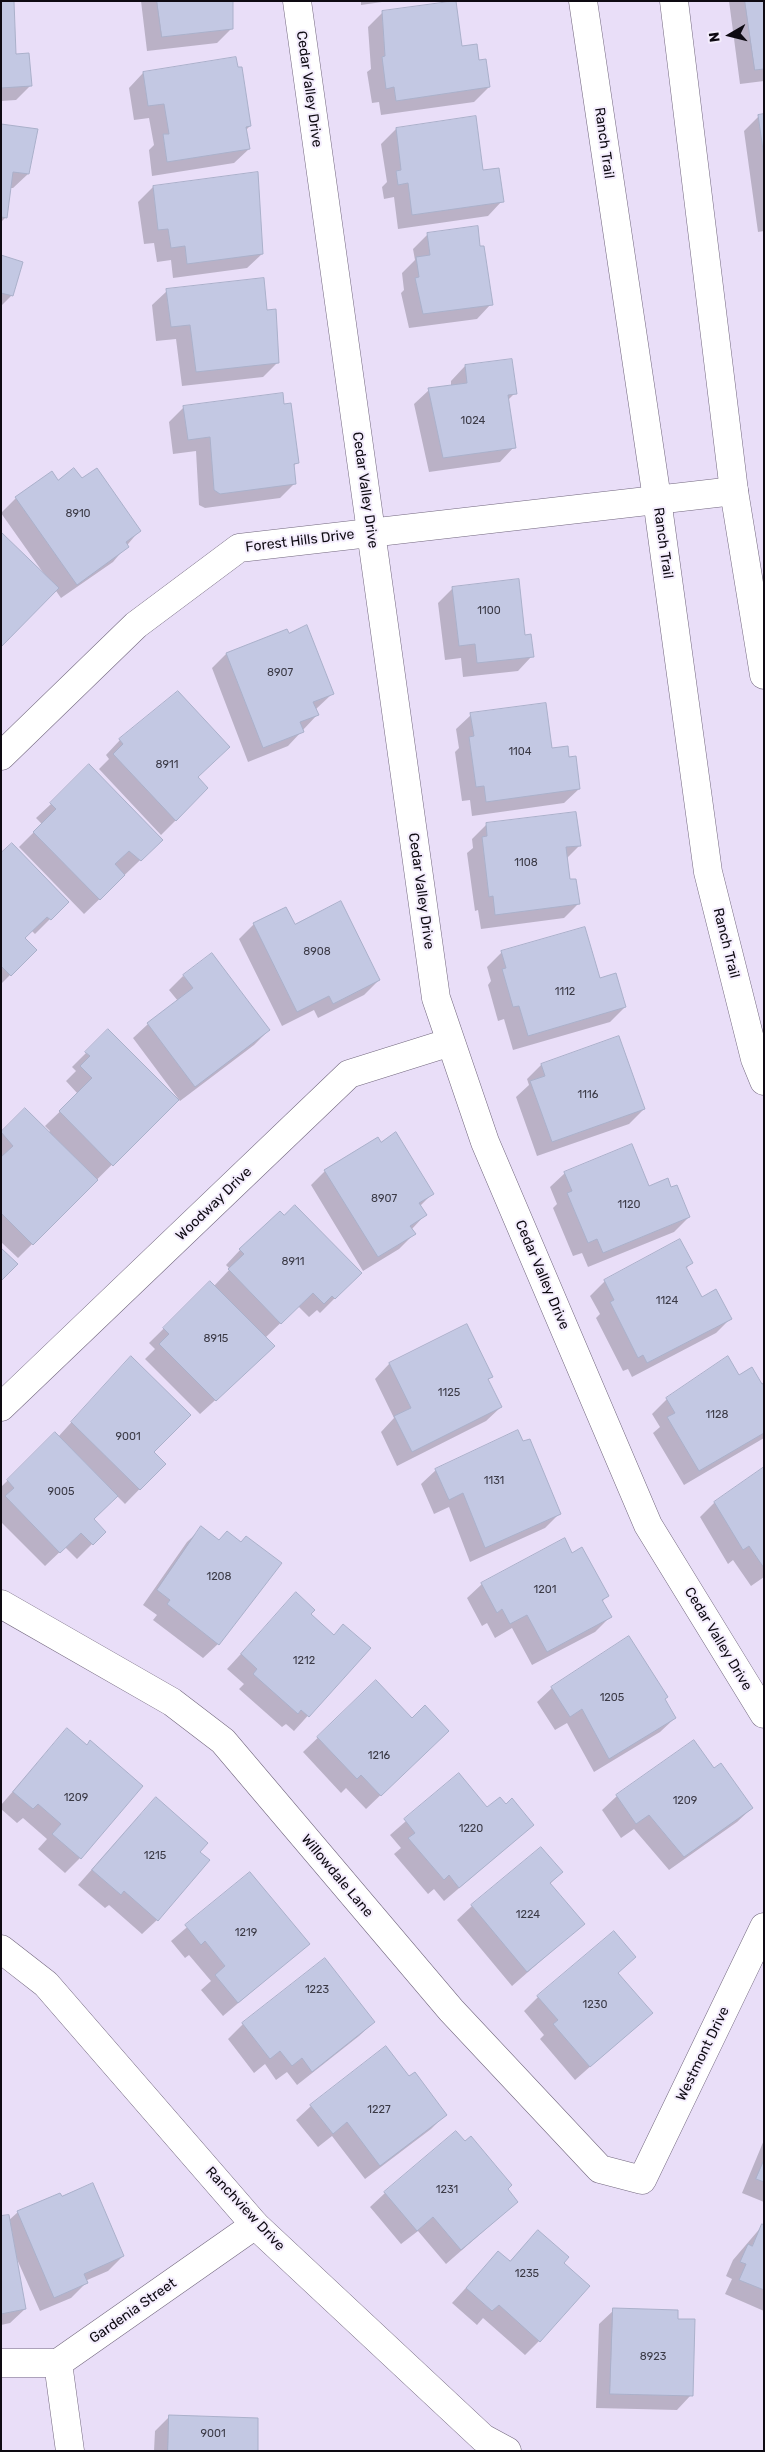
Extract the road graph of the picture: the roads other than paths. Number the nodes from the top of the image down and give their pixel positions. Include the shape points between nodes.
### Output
1 (297, 1) edge
2 (583, 1) edge
3 (674, 1) edge
4 (734, 491) junction
5 (657, 500) junction
6 (370, 532) junction
7 (764, 675) edge
8 (1, 756) edge
9 (451, 1042) junction
10 (764, 1081) edge
11 (1, 1407) edge
12 (1, 1604) edge
13 (764, 1714) edge
14 (764, 1927) edge
15 (1, 1948) edge
16 (642, 2180) joint
17 (255, 2225) junction
18 (1, 2362) edge
19 (58, 2363) junction
20 (70, 2451) edge
21 (507, 2451) edge

1 - 6 street, Cedar Valley Drive
2 - 5 street, Ranch Trail
3 - 4 street
4 - 5 street, Forest Hills Drive
4 - 7 street
5 - 6 street, Forest Hills Drive
5 - 10 street, Ranch Trail via 708,872 755,1059
6 - 8 street, Forest Hills Drive via 239,548 136,625
6 - 9 street, Cedar Valley Drive via 436,998
9 - 11 street, Woodway Drive via 349,1074
9 - 13 street, Cedar Valley Drive via 485,1142 648,1525
12 - 16 street, Willowdale Lane via 172,1702 223,1741 451,2010 600,2169
14 - 16 street, Westmont Drive
15 - 17 street, Ranchview Drive via 46,1984
17 - 19 street, Gardenia Street
17 - 21 street, Ranchview Drive via 483,2438
18 - 19 street
19 - 20 street

